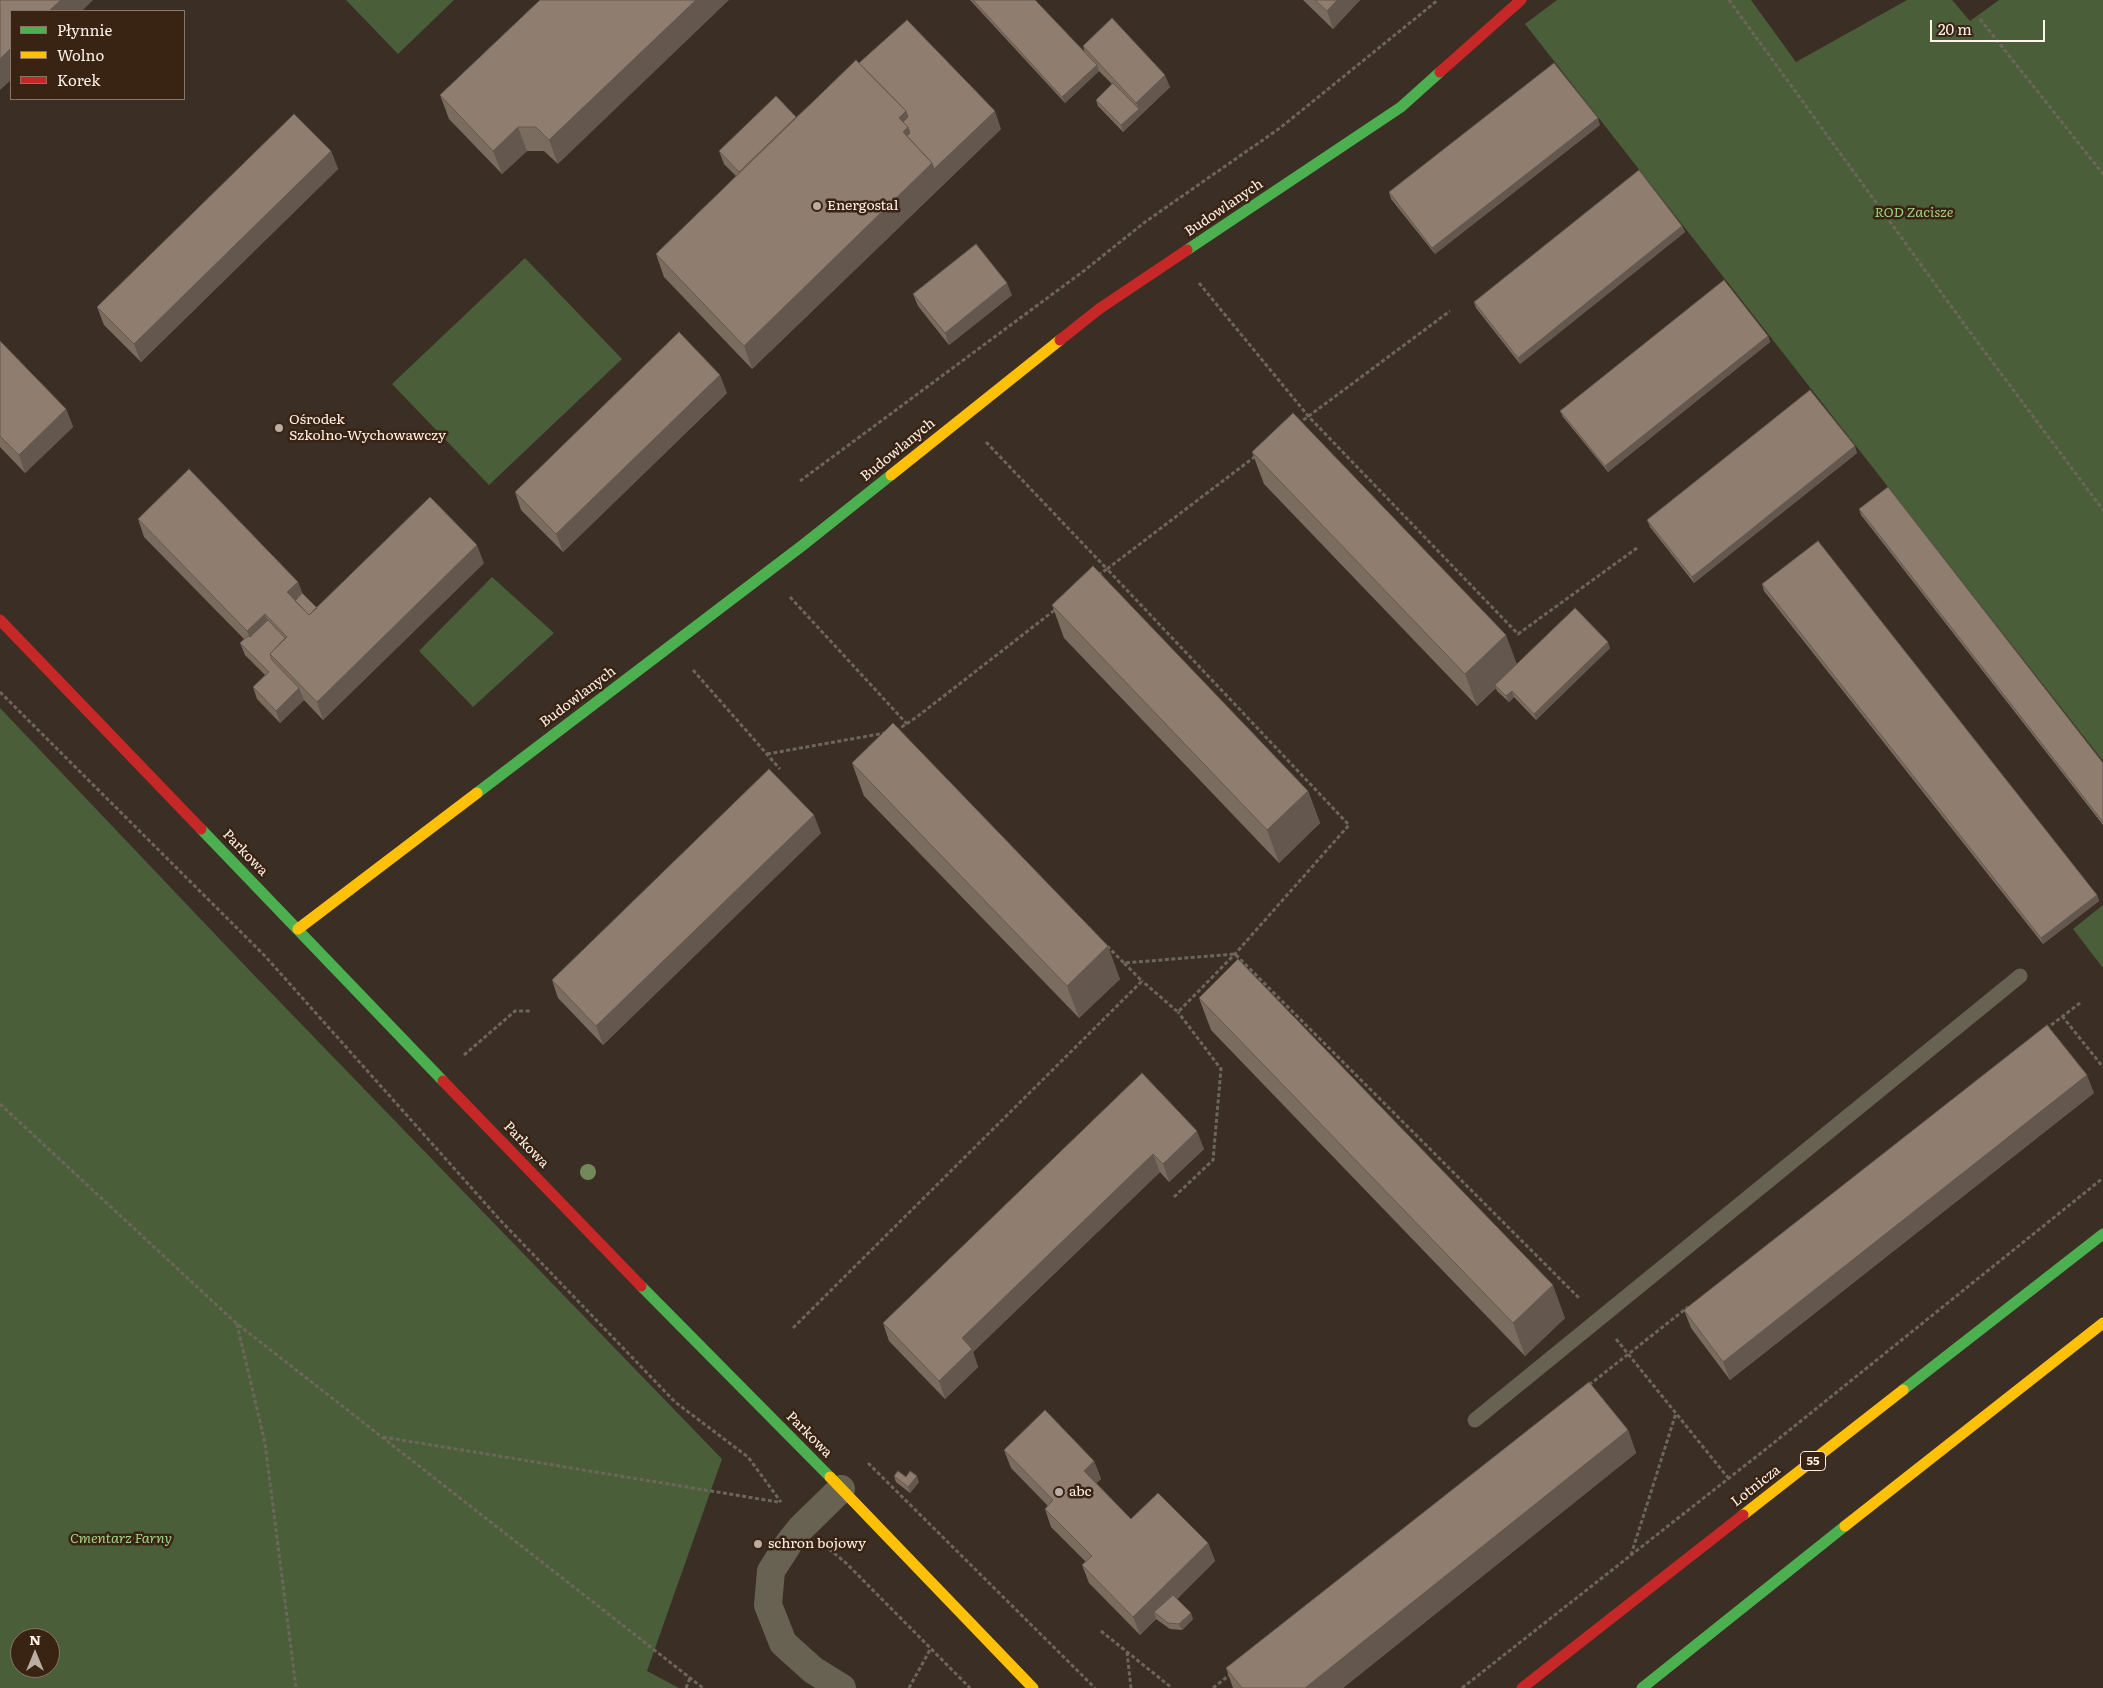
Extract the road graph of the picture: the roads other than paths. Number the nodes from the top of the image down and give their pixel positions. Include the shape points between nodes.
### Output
1 (1521, 0) edge
2 (0, 620) edge
3 (298, 930) junction
4 (2020, 976) dead end
5 (2103, 1234) edge
6 (2103, 1323) edge
7 (1475, 1420) dead end
8 (841, 1490) junction
9 (842, 1688) edge
10 (1033, 1688) edge
11 (1522, 1688) edge
12 (1642, 1688) edge

1 - 3 street, Budowlanych via 1401,107 1099,309 767,572
2 - 3 street, Parkowa
3 - 8 street, Parkowa
4 - 7 lane
5 - 11 street, Lotnicza / 55
6 - 12 street
8 - 9 street via 789,1542 771,1571 768,1605 783,1643 813,1670
8 - 10 street, Parkowa

